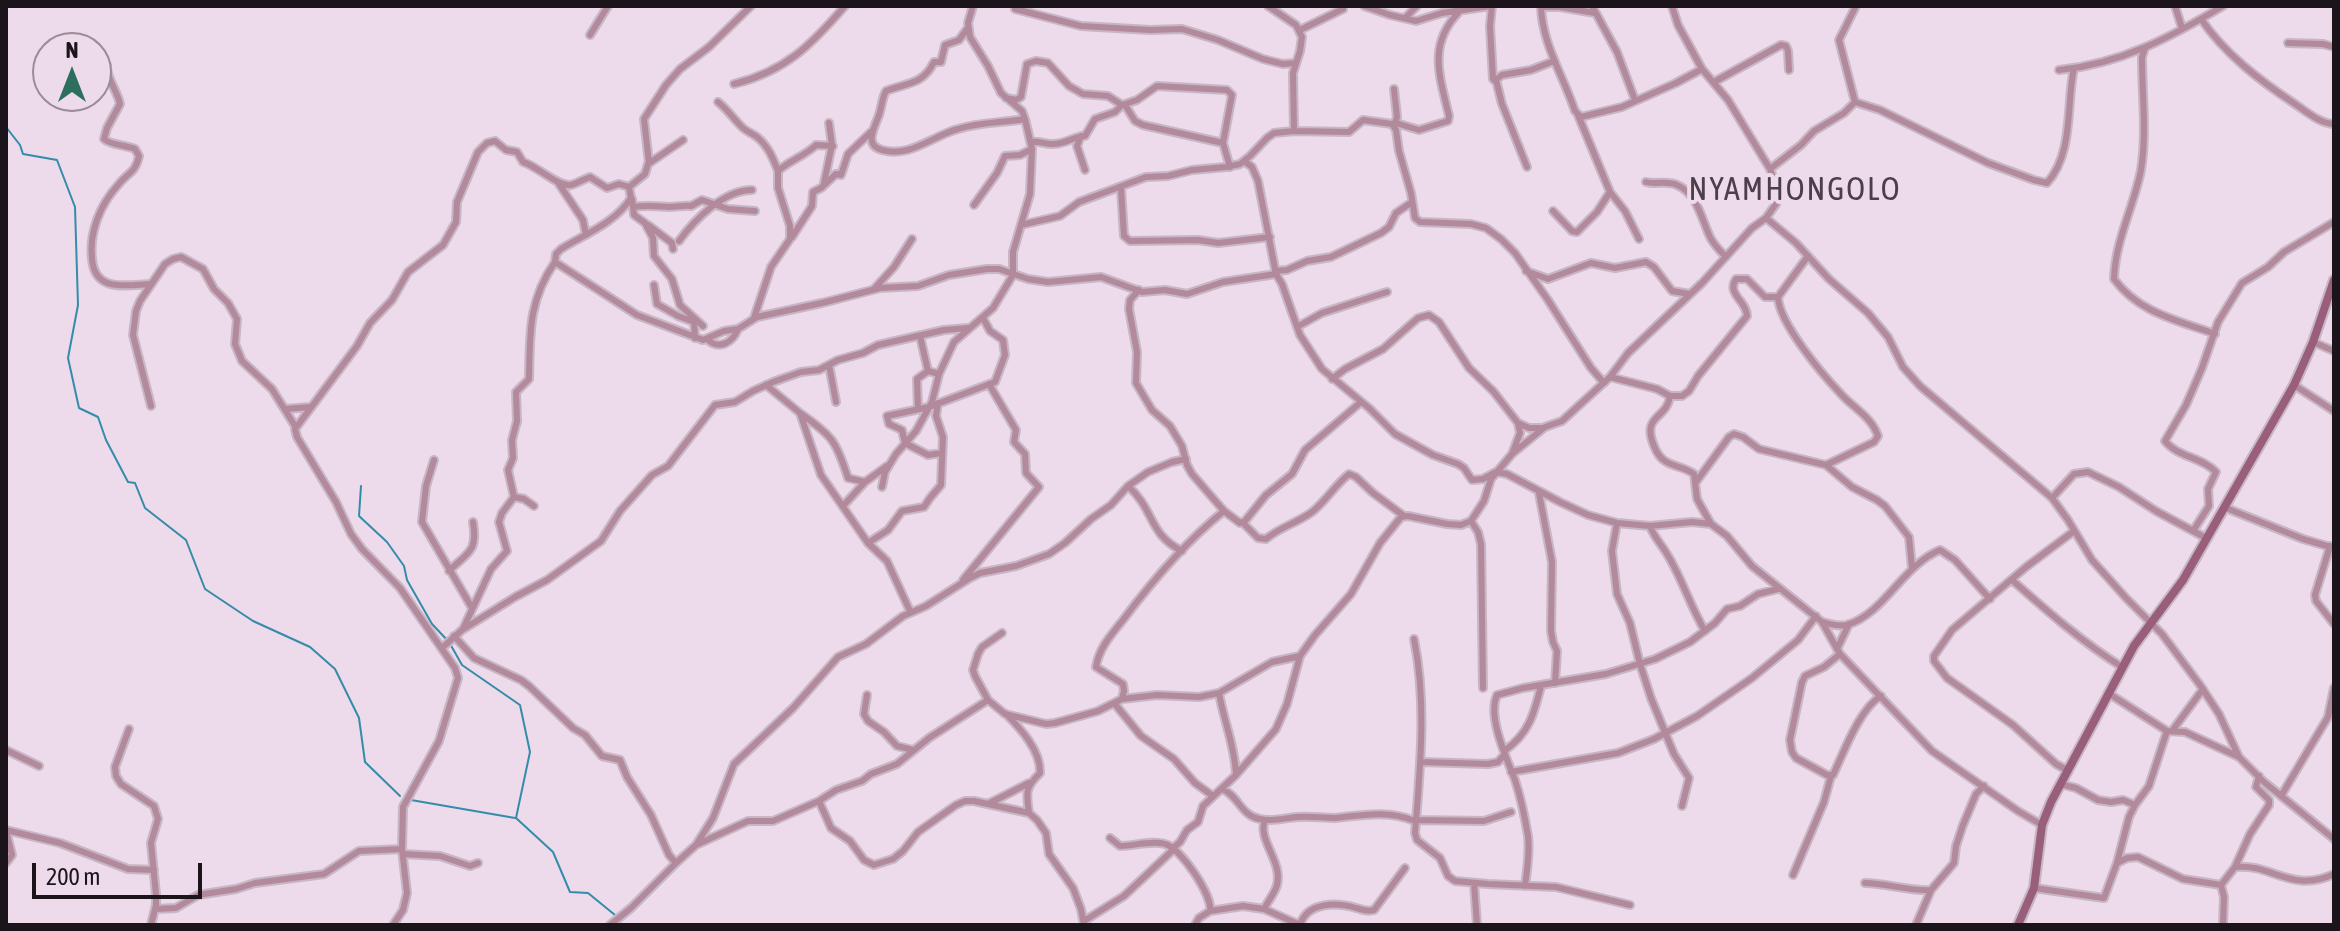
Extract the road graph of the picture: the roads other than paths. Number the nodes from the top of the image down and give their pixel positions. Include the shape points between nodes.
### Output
1 (608, 6) edge
2 (751, 6) edge
3 (845, 6) edge
4 (973, 6) edge
5 (1268, 6) edge
6 (1364, 6) edge
7 (1417, 6) edge
8 (1492, 6) edge
9 (1672, 6) edge
10 (1856, 6) edge
11 (2175, 6) edge
12 (2223, 6) edge
13 (1342, 7) edge
14 (1541, 7) edge
15 (1563, 7) edge
16 (1015, 9) dead end
17 (1463, 9) edge
18 (1594, 10) edge
19 (1405, 18) junction
20 (2201, 19) junction
21 (968, 27) junction
22 (2182, 28) junction
23 (1300, 30) junction
24 (590, 35) dead end
25 (2288, 43) dead end
26 (2334, 47) edge
27 (2145, 48) junction
28 (1554, 61) junction
29 (1296, 63) junction
30 (2074, 68) junction
31 (1702, 69) junction
32 (1789, 70) dead end
33 (2059, 70) dead end
34 (112, 82) edge
35 (1496, 82) junction
36 (1714, 82) junction
37 (734, 84) dead end
38 (1394, 89) dead end
39 (1006, 98) junction
40 (1635, 100) junction
41 (718, 102) dead end
42 (1855, 102) junction
43 (1123, 105) junction
44 (1578, 115) junction
45 (1025, 119) junction
46 (829, 123) dead end
47 (1395, 124) junction
48 (2334, 124) edge
49 (1294, 131) junction
50 (871, 132) junction
51 (1081, 136) junction
52 (683, 140) dead end
53 (1223, 143) junction
54 (832, 146) junction
55 (1032, 146) junction
56 (1244, 161) junction
57 (649, 163) junction
58 (1230, 167) junction
59 (1527, 167) dead end
60 (1770, 169) junction
61 (1085, 170) dead end
62 (778, 171) junction
63 (1646, 182) dead end
64 (559, 184) junction
65 (824, 185) junction
66 (1121, 188) junction
67 (630, 190) junction
68 (752, 190) dead end
69 (1610, 192) junction
70 (1412, 202) junction
71 (716, 205) junction
72 (974, 205) dead end
73 (633, 207) junction
74 (755, 211) dead end
75 (1553, 211) dead end
76 (1766, 218) junction
77 (2334, 222) edge
78 (645, 223) junction
79 (1021, 225) junction
80 (586, 235) junction
81 (1270, 237) junction
82 (790, 239) junction
83 (912, 239) dead end
84 (1639, 239) dead end
85 (679, 241) dead end
86 (673, 249) dead end
87 (1808, 256) junction
88 (1726, 257) junction
89 (555, 262) junction
90 (1525, 271) junction
91 (1276, 272) junction
92 (1013, 275) junction
93 (2334, 280) edge
94 (151, 284) junction
95 (654, 285) dead end
96 (874, 289) junction
97 (1139, 290) junction
98 (1387, 292) dead end
99 (1690, 294) junction
100 (1778, 297) junction
101 (754, 318) junction
102 (983, 318) junction
103 (703, 326) dead end
104 (1297, 327) junction
105 (968, 328) junction
106 (738, 329) junction
107 (2215, 334) junction
108 (920, 336) junction
109 (695, 338) junction
110 (707, 339) junction
111 (2313, 342) junction
112 (2334, 351) edge
113 (829, 365) junction
114 (928, 371) junction
115 (939, 374) junction
116 (1332, 379) junction
117 (1607, 380) junction
118 (989, 384) junction
119 (766, 385) junction
120 (2294, 385) junction
121 (1670, 396) junction
122 (836, 402) dead end
123 (1361, 402) junction
124 (938, 403) junction
125 (151, 406) dead end
126 (311, 407) junction
127 (929, 407) junction
128 (286, 409) junction
129 (915, 410) junction
130 (2334, 411) edge
131 (800, 413) junction
132 (1518, 423) junction
133 (295, 426) junction
134 (1545, 427) junction
135 (902, 430) junction
136 (905, 443) junction
137 (942, 453) junction
138 (1512, 454) junction
139 (1186, 459) junction
140 (434, 460) dead end
141 (890, 465) junction
142 (1826, 465) junction
143 (1496, 472) junction
144 (865, 482) junction
145 (1696, 482) junction
146 (1128, 486) junction
147 (882, 487) dead end
148 (1539, 493) junction
149 (514, 497) junction
150 (2052, 498) junction
151 (534, 506) dead end
152 (843, 506) junction
153 (2226, 508) junction
154 (1224, 511) junction
155 (1404, 516) junction
156 (1471, 521) junction
157 (473, 522) dead end
158 (1243, 523) junction
159 (1617, 523) junction
160 (1711, 524) junction
161 (1650, 526) junction
162 (2074, 531) junction
163 (2193, 531) junction
164 (2206, 538) junction
165 (868, 543) junction
166 (2332, 547) edge
167 (1182, 551) junction
168 (1912, 568) junction
169 (449, 571) junction
170 (2012, 580) junction
171 (959, 584) junction
172 (1779, 588) junction
173 (1990, 599) junction
174 (472, 608) junction
175 (910, 611) junction
176 (1816, 616) junction
177 (1822, 622) junction
178 (2152, 623) junction
179 (1849, 624) junction
180 (2334, 624) edge
181 (462, 630) junction
182 (1705, 631) junction
183 (1002, 633) dead end
184 (454, 636) junction
185 (1414, 639) dead end
186 (442, 648) junction
187 (1839, 652) junction
188 (1300, 656) junction
189 (1640, 664) junction
190 (2122, 667) junction
191 (1555, 683) junction
192 (1541, 686) junction
193 (1483, 688) dead end
194 (2334, 688) edge
195 (2203, 689) junction
196 (1219, 693) junction
197 (2108, 693) junction
198 (867, 695) dead end
199 (1881, 696) junction
200 (1122, 699) junction
201 (988, 700) junction
202 (1114, 703) junction
203 (1005, 714) junction
204 (129, 729) dead end
205 (2170, 731) junction
206 (1666, 732) junction
207 (6, 750) edge
208 (913, 750) junction
209 (1505, 753) junction
210 (2239, 757) junction
211 (1420, 762) junction
212 (39, 766) dead end
213 (2067, 770) junction
214 (1511, 772) junction
215 (1236, 775) junction
216 (1831, 776) junction
217 (2259, 776) junction
218 (1029, 783) junction
219 (2060, 784) junction
220 (1984, 786) junction
221 (1222, 789) junction
222 (1213, 796) junction
223 (2281, 796) junction
224 (819, 801) junction
225 (988, 804) junction
226 (2135, 805) junction
227 (1682, 806) dead end
228 (1511, 812) dead end
229 (1029, 813) junction
230 (1265, 820) junction
231 (1415, 820) junction
232 (2042, 825) junction
233 (6, 830) edge
234 (1110, 838) dead end
235 (2334, 839) edge
236 (696, 845) junction
237 (1174, 848) junction
238 (403, 852) junction
239 (6, 863) edge
240 (478, 863) dead end
241 (676, 863) junction
242 (2117, 863) junction
243 (2235, 867) junction
244 (1405, 868) dead end
245 (154, 870) junction
246 (2334, 874) edge
247 (1793, 875) dead end
248 (1474, 883) junction
249 (1865, 883) dead end
250 (2221, 885) junction
251 (1525, 886) junction
252 (2034, 888) junction
253 (1931, 890) junction
254 (1630, 905) dead end
255 (155, 909) junction
256 (1264, 909) junction
257 (1210, 911) junction
258 (1084, 923) edge
259 (151, 925) edge
260 (393, 925) edge
261 (610, 925) edge
262 (1195, 925) edge
263 (1300, 925) edge
264 (1477, 925) edge
265 (1916, 925) edge
266 (2018, 925) edge
267 (2223, 925) edge

1 - 24 street
2 - 57 street via 666,85 644,119
3 - 37 street via 798,55 760,77
4 - 21 street
5 - 23 street
6 - 19 street
7 - 19 street
8 - 17 street
8 - 35 street
9 - 31 street
10 - 42 street via 1839,40
11 - 22 street
12 - 20 street
13 - 23 street
14 - 15 street
14 - 28 street
15 - 18 street
16 - 29 street via 1081,26 1182,29 1263,59
17 - 19 street via 1416,21
17 - 47 street via 1445,28 1439,54 1449,120 1419,130
18 - 40 street
20 - 22 street
20 - 48 street via 2216,40 2267,86 2315,118
21 - 39 street
21 - 50 street via 962,38 945,45 941,62 934,62 922,79 886,91
22 - 27 street
23 - 29 street
25 - 26 street
27 - 30 street
27 - 107 street via 2144,145 2114,279 2159,315
28 - 35 street via 1502,75
28 - 44 street
29 - 49 street
30 - 33 street
30 - 42 street via 2066,141 2047,183 1988,163
31 - 36 street
31 - 40 street
32 - 36 street via 1788,51 1781,45
34 - 94 street via 120,104 104,139 135,149 139,156 133,173 117,186 96,223 93,271 108,284
35 - 59 street
36 - 60 street
38 - 47 street
39 - 43 street via 1021,97 1026,67 1036,61 1048,63 1083,94 1108,96
39 - 45 street
40 - 44 street via 1586,118
41 - 62 street via 770,150
42 - 60 street
43 - 51 street via 1095,119
43 - 53 street via 1143,125
43 - 53 street via 1157,86 1227,90 1232,95
44 - 69 street
45 - 50 street via 979,123 899,152 876,148
45 - 55 street
46 - 54 street
47 - 49 street via 1368,119 1349,132
47 - 70 street
49 - 56 street via 1274,133
50 - 65 street via 848,154 841,175
51 - 55 street via 1051,144 1040,140
51 - 61 street via 1077,146
52 - 57 street
53 - 58 street
54 - 62 street via 816,145
54 - 65 street
55 - 72 street via 1020,155 1005,156
55 - 79 street via 1033,179
56 - 58 street
56 - 81 street via 1256,175
57 - 67 street
58 - 66 street via 1146,177
60 - 76 street via 1779,194
62 - 82 street
63 - 88 street via 1683,189
64 - 67 street via 590,177 607,188 619,184
64 - 80 street via 583,220
64 - 126 street via 495,141 482,147 443,245 408,272
65 - 82 street via 813,192 812,206
66 - 79 street via 1079,202 1060,216
66 - 81 street via 1124,236 1130,241 1218,243
67 - 73 street
67 - 80 street via 629,201 619,212
68 - 71 street
69 - 75 street via 1577,232
69 - 84 street
70 - 90 street via 1416,220 1486,228 1515,253
70 - 91 street via 1381,233 1331,257
71 - 73 street via 702,200 691,206
71 - 74 street
71 - 85 street
73 - 78 street
76 - 87 street
76 - 88 street
77 - 107 street via 2242,283
78 - 86 street
78 - 103 street via 654,256 672,279 680,305
79 - 92 street
80 - 89 street via 561,249
81 - 91 street
82 - 101 street via 771,267
83 - 96 street
87 - 100 street
87 - 150 street via 1877,323 1920,386
88 - 99 street
89 - 109 street via 637,315
89 - 149 street via 532,316 529,379 516,392 508,470
90 - 99 street via 1552,278 1591,263 1615,268 1646,262 1672,291
90 - 117 street via 1591,368
91 - 97 street via 1187,294
91 - 104 street
92 - 96 street via 987,269 918,286
92 - 97 street via 1048,282 1101,277
92 - 102 street
93 - 111 main road
94 - 125 street via 137,307 133,332
94 - 128 street via 173,259 184,258 203,269 235,314 235,344 242,361
95 - 109 street via 657,304 694,322
96 - 101 street
97 - 139 street via 1129,309 1136,383
98 - 104 street
99 - 117 street
100 - 121 street via 1765,297 1747,279 1736,279 1733,291 1747,316 1689,391
100 - 142 street via 1797,341 1877,432 1874,442
101 - 106 street
102 - 105 street
102 - 118 street via 1003,340 1005,355 995,382
104 - 116 street
105 - 108 street
105 - 115 street via 954,342
106 - 110 street
106 - 110 street via 722,345
107 - 163 street via 2165,441 2216,472 2208,489 2210,504
108 - 113 street via 878,345
108 - 114 street
109 - 110 street
111 - 112 street
111 - 120 main road
113 - 119 street
113 - 122 street
114 - 115 street
114 - 129 street via 917,379
115 - 127 street
116 - 123 street
116 - 132 street via 1429,315
117 - 121 street
117 - 134 street via 1562,421
118 - 124 street
118 - 171 street via 1016,430 1014,442 1025,454 1026,473 1039,487
119 - 131 street
119 - 181 street via 735,402 715,405 668,466 652,475 620,511 601,541
120 - 130 street
120 - 153 main road
121 - 145 street via 1649,432 1662,459 1691,471
123 - 143 street via 1395,434 1458,464 1472,480
123 - 158 street via 1305,450 1292,474
124 - 127 street
124 - 137 street
126 - 128 street
126 - 133 street
127 - 129 street
127 - 136 street
128 - 133 street
129 - 135 street
129 - 135 street via 887,416 889,424
131 - 144 street via 826,432 841,453 848,478
131 - 152 street via 821,475
132 - 134 street
132 - 138 street
133 - 186 street via 351,534 400,588
134 - 138 street
135 - 136 street
136 - 137 street via 928,455
136 - 141 street
137 - 165 street via 941,485 924,507 902,511 888,530
138 - 143 street
139 - 146 street via 1148,472
139 - 154 street via 1192,474
140 - 169 street via 422,522
141 - 144 street
141 - 147 street
142 - 145 street via 1759,449 1734,434
142 - 168 street via 1885,506 1909,537
143 - 148 street
143 - 156 street
144 - 152 street
145 - 160 street via 1697,499
146 - 167 street via 1142,499 1159,535
146 - 171 street via 1049,554
148 - 159 street
148 - 191 street via 1552,562
149 - 151 street
149 - 174 street via 499,522 507,551 491,569
150 - 162 street
150 - 163 street via 2074,474 2088,472
152 - 165 street
153 - 164 main road
153 - 166 street
154 - 158 street
154 - 167 street
155 - 156 street via 1447,524
155 - 158 street via 1349,474 1314,510 1266,539
155 - 188 street via 1380,543 1345,603
156 - 193 street via 1481,544
157 - 169 street via 473,547
159 - 161 street
159 - 189 street via 1612,551 1615,586
160 - 161 street
160 - 172 street
161 - 182 street
162 - 170 street
162 - 178 street via 2103,574
163 - 164 street
164 - 178 main road
165 - 175 street via 887,561
166 - 180 street via 2315,595
167 - 200 street via 1158,573 1101,648 1096,667 1123,684
168 - 173 street via 1940,550
168 - 179 street via 1873,609
169 - 174 street
170 - 173 street
170 - 190 street
171 - 175 street
172 - 176 street
172 - 182 street via 1727,609
173 - 213 street via 1952,630 1934,661 1947,678
174 - 181 street
175 - 236 street via 834,661 738,759
176 - 177 street
176 - 206 street via 1798,640 1752,678
177 - 179 street
177 - 187 street
178 - 190 main road
178 - 195 street
179 - 187 street
181 - 184 street
182 - 189 street
183 - 201 street via 982,647 973,670
184 - 186 street
184 - 241 street via 474,658 529,686 602,756 620,760
185 - 211 street via 1422,696
186 - 238 street via 458,678 439,741 403,807
187 - 199 street
187 - 216 street via 1805,676 1790,740 1796,758
188 - 196 street via 1272,662
188 - 215 street via 1276,729
189 - 191 street
189 - 206 street
190 - 197 main road
191 - 192 street
192 - 209 street via 1532,721
192 - 209 street via 1497,695
194 - 223 street via 2328,717
195 - 205 street
195 - 210 street
196 - 200 street
196 - 215 street
197 - 205 street
197 - 213 main road
198 - 208 street via 868,721 897,746
199 - 216 street via 1872,700
199 - 220 street via 1932,751
200 - 202 street
201 - 203 street
201 - 208 street
202 - 203 street via 1046,724
202 - 222 street via 1141,736
203 - 218 street via 1040,764 1040,773
204 - 245 street via 116,776 157,813 151,843
205 - 210 street via 2185,732
205 - 226 street via 2149,786
206 - 214 street via 1618,753
206 - 227 street via 1689,778
207 - 212 street
208 - 224 street via 897,764
209 - 211 street via 1488,764
209 - 214 street
210 - 217 street
211 - 231 street
213 - 219 main road
214 - 251 street via 1528,836
215 - 221 street
216 - 247 street
217 - 223 street
217 - 243 street via 2256,787 2269,805
218 - 225 street
218 - 229 street
219 - 226 street via 2098,800
219 - 232 main road
220 - 232 street
220 - 253 street via 1963,825 1954,863
221 - 222 street
221 - 230 street via 1251,817
222 - 237 street
223 - 235 street
224 - 225 street via 831,828 874,865 893,859 918,832 956,805 970,800
224 - 236 street via 773,821 748,821
225 - 229 street
226 - 242 street
228 - 231 street via 1484,821
229 - 258 street via 1046,833 1049,854 1073,888
230 - 231 street via 1368,813
230 - 256 street via 1263,832 1278,881
231 - 248 street via 1416,837 1440,858 1451,879
232 - 252 main road
233 - 239 street via 12,855
233 - 245 street via 60,843 128,869
234 - 237 street via 1120,846 1163,843
236 - 241 street
237 - 257 street via 1207,894
237 - 258 street via 1124,896
238 - 240 street via 470,866
238 - 255 street via 359,851 324,874 255,883 198,895 176,908
238 - 260 street via 407,893
241 - 261 street
242 - 250 street via 2138,857 2183,879
242 - 252 street via 2104,898
243 - 246 street via 2248,866 2284,879 2318,880
243 - 250 street
244 - 263 street via 1374,910 1318,907
245 - 255 street
248 - 251 street
248 - 264 street
249 - 253 street
250 - 267 street
251 - 254 street via 1556,887
252 - 266 main road
253 - 265 street
255 - 259 street
256 - 257 street
256 - 263 street
257 - 262 street

